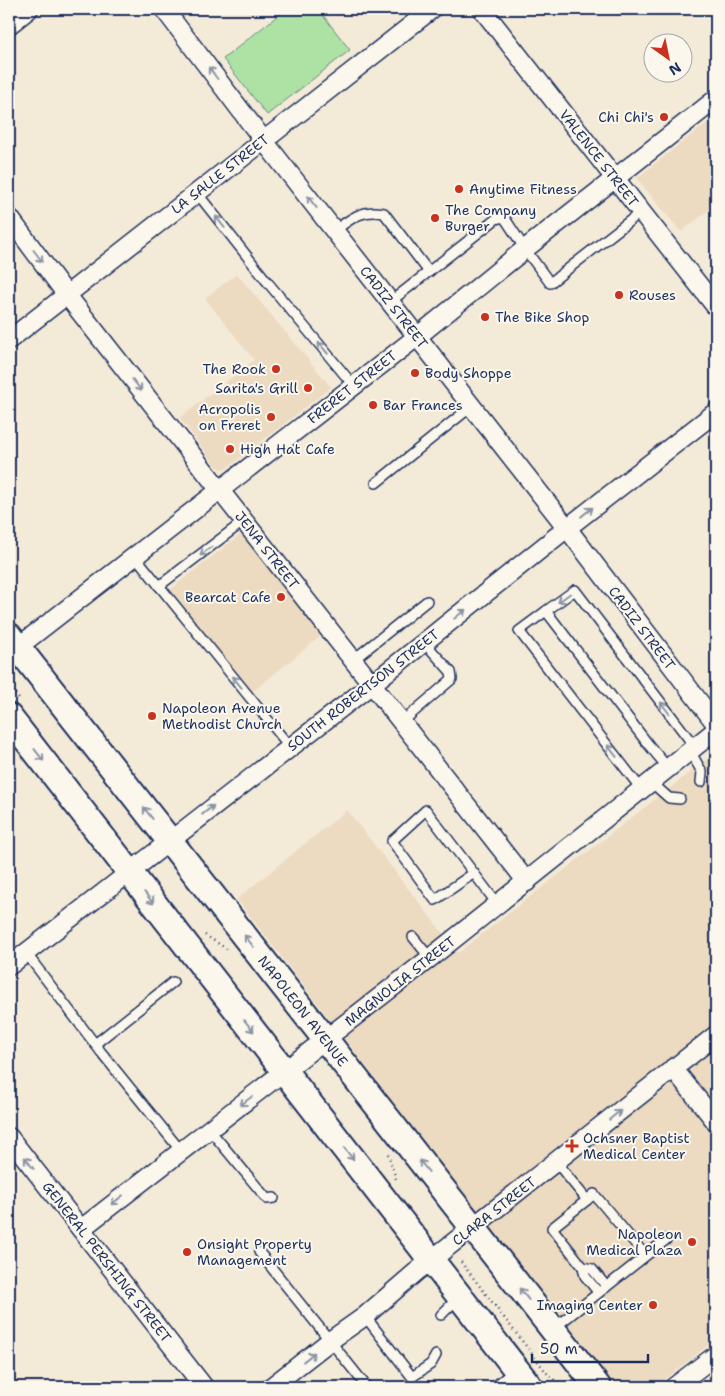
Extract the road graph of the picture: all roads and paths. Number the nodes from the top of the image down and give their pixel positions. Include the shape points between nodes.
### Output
1 (30, 9) edge
2 (164, 9) edge
3 (432, 9) edge
4 (482, 9) edge
5 (9, 25) edge
6 (716, 98) edge
7 (264, 141) junction
8 (614, 178) junction
9 (197, 193) junction
10 (641, 212) junction
11 (9, 217) edge
12 (334, 231) junction
13 (525, 249) junction
14 (429, 272) junction
15 (66, 294) junction
16 (390, 302) junction
17 (716, 307) edge
18 (418, 336) junction
19 (9, 340) edge
20 (354, 386) junction
21 (472, 406) junction
22 (716, 412) edge
23 (376, 484) dead end
24 (220, 490) junction
25 (244, 521) junction
26 (567, 528) junction
27 (134, 556) junction
28 (159, 586) junction
29 (427, 601) dead end
30 (546, 611) junction
31 (424, 642) junction
32 (12, 645) edge
33 (353, 660) junction
34 (372, 684) junction
35 (9, 717) edge
36 (402, 722) junction
37 (716, 724) edge
38 (716, 730) edge
39 (290, 747) junction
40 (692, 749) junction
41 (668, 768) junction
42 (701, 782) dead end
43 (646, 786) junction
44 (680, 799) dead end
45 (169, 840) junction
46 (129, 872) junction
47 (474, 873) junction
48 (527, 882) junction
49 (498, 905) junction
50 (205, 935) dead end
51 (413, 937) dead end
52 (26, 953) junction
53 (236, 956) dead end
54 (430, 958) junction
55 (9, 966) edge
56 (173, 982) dead end
57 (716, 1035) edge
58 (326, 1040) junction
59 (95, 1044) junction
60 (673, 1068) junction
61 (284, 1071) junction
62 (716, 1122) edge
63 (209, 1129) junction
64 (9, 1137) edge
65 (181, 1151) junction
66 (387, 1151) dead end
67 (556, 1162) junction
68 (398, 1185) dead end
69 (274, 1198) dead end
70 (587, 1200) junction
71 (473, 1228) junction
72 (80, 1229) junction
73 (667, 1239) dead end
74 (260, 1252) dead end
75 (645, 1255) junction
76 (432, 1260) junction
77 (461, 1262) dead end
78 (583, 1267) junction
79 (606, 1286) junction
80 (598, 1292) junction
81 (459, 1297) junction
82 (441, 1315) dead end
83 (365, 1316) junction
84 (552, 1329) junction
85 (331, 1340) junction
86 (436, 1355) dead end
87 (716, 1355) edge
88 (523, 1378) edge
89 (204, 1387) edge
90 (271, 1387) edge
91 (367, 1387) edge
92 (494, 1387) edge
93 (565, 1387) edge
94 (598, 1387) edge
95 (674, 1387) edge

1 - 5 street
7 -> 2 street, CADIZ STREET
3 - 7 street, LA SALLE STREET
4 - 8 street, VALENCE STREET
6 - 8 street, FRERET STREET
7 - 9 street, LA SALLE STREET
12 -> 7 street, CADIZ STREET
8 - 10 street, VALENCE STREET
8 - 13 street, FRERET STREET
9 - 15 street, LA SALLE STREET
20 -> 9 lane
10 - 13 lane via 550,283
10 - 17 street, VALENCE STREET
11 -> 15 street, JENA STREET
12 - 14 lane via 355,216 372,211 384,213
12 - 16 street, CADIZ STREET
13 - 14 lane via 504,218 496,219
13 - 18 street, FRERET STREET
14 - 16 lane
15 - 19 street, LA SALLE STREET
15 -> 24 street, JENA STREET
16 - 18 street, CADIZ STREET
18 - 20 street, FRERET STREET
18 - 21 street, CADIZ STREET
20 - 24 street, FRERET STREET
21 - 23 lane
21 - 26 street, CADIZ STREET
26 -> 22 street, SOUTH ROBERTSON STREET
24 - 25 street, JENA STREET
24 - 27 street, FRERET STREET
25 -> 28 lane
25 - 33 street, JENA STREET
31 -> 26 street, SOUTH ROBERTSON STREET
26 - 37 street, CADIZ STREET
27 - 28 lane
27 - 32 street, FRERET STREET
39 -> 28 lane
29 - 33 lane
40 -> 30 lane via 575,590
30 - 41 lane
43 -> 30 lane via 519,631
31 - 34 street, SOUTH ROBERTSON STREET
31 - 36 lane via 451,672 452,679
45 -> 32 main road, NAPOLEON AVENUE
33 - 34 street, JENA STREET
34 - 36 street, JENA STREET
34 - 39 street, SOUTH ROBERTSON STREET
35 -> 46 main road
36 - 48 street, JENA STREET
38 - 40 street, MAGNOLIA STREET
45 -> 39 street, SOUTH ROBERTSON STREET
40 - 41 street, MAGNOLIA STREET
40 - 42 lane via 702,772
41 - 43 street, MAGNOLIA STREET
43 - 44 lane via 669,798
43 - 48 street, MAGNOLIA STREET
45 - 46 street, SOUTH ROBERTSON STREET
58 -> 45 main road, NAPOLEON AVENUE
46 - 52 street, SOUTH ROBERTSON STREET
46 -> 61 main road
47 - 47 lane via 426,810 392,841 435,900
47 - 49 lane
48 - 49 street, MAGNOLIA STREET
49 - 54 street, MAGNOLIA STREET
50 - 53 path
51 - 54 lane
52 - 55 street, SOUTH ROBERTSON STREET
52 - 59 lane
54 - 58 street, MAGNOLIA STREET
56 - 59 lane
57 - 60 street, CLARA STREET
58 - 61 street, MAGNOLIA STREET
71 -> 58 main road, NAPOLEON AVENUE
59 - 65 lane
60 - 62 street
67 -> 60 street, CLARA STREET
61 -> 63 street, MAGNOLIA STREET
61 -> 76 main road
63 - 65 street, MAGNOLIA STREET
63 - 69 lane via 267,1199
72 -> 64 street, GENERAL PERSHING STREET
65 -> 72 street, MAGNOLIA STREET
66 - 68 path
67 - 70 lane
67 - 71 street, CLARA STREET
70 - 75 lane via 594,1194
70 - 78 lane via 552,1228
71 - 76 street, CLARA STREET
84 -> 71 main road, NAPOLEON AVENUE
72 - 89 street, GENERAL PERSHING STREET
73 - 75 lane
74 - 85 lane
75 - 79 lane
76 - 81 main road
76 - 83 street, CLARA STREET
77 - 93 path via 550,1377
78 - 79 lane via 592,1269
78 - 80 lane via 585,1276
79 - 80 lane
80 - 84 lane
81 - 82 lane
81 - 88 main road
83 - 85 street, CLARA STREET
83 - 86 lane via 412,1377 431,1364
84 - 94 main road, NAPOLEON AVENUE
90 -> 85 street, CLARA STREET
85 - 91 lane
87 - 95 street
88 - 92 lane

